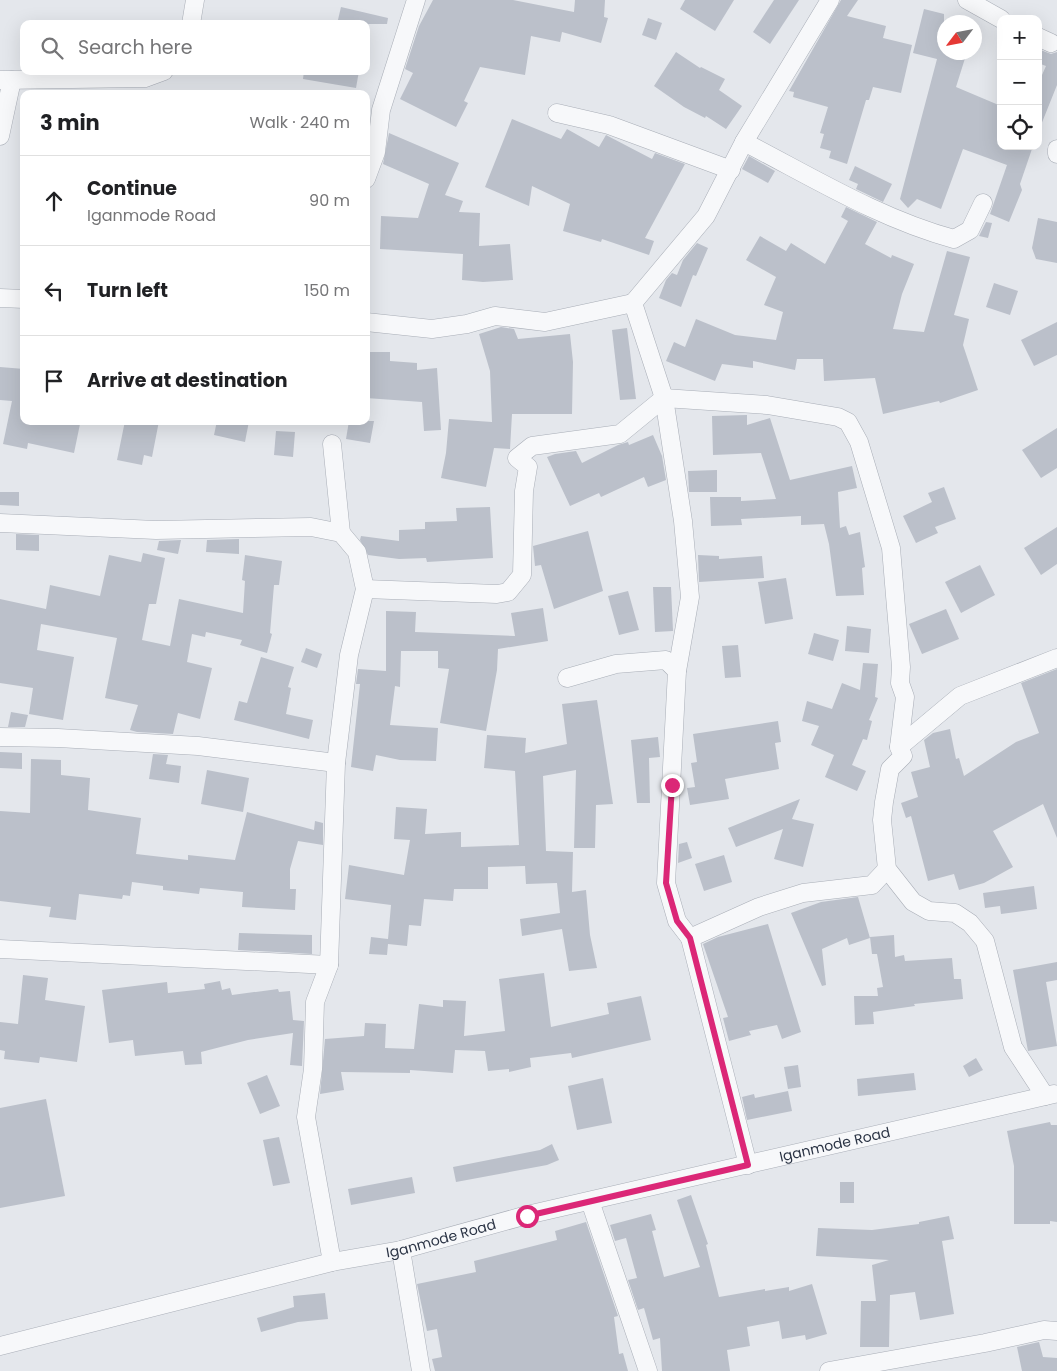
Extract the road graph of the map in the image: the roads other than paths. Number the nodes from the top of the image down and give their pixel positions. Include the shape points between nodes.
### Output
1 (194, 0) edge
2 (416, 0) edge
3 (830, 0) edge
4 (967, 0) edge
5 (997, 17) edge
6 (192, 20) edge
7 (153, 75) edge
8 (6, 80) edge
9 (557, 113) dead end
10 (0, 136) edge
11 (744, 142) junction
12 (1057, 149) edge
13 (1057, 154) edge
14 (370, 168) edge
15 (731, 170) junction
16 (983, 203) dead end
17 (0, 298) edge
18 (20, 299) edge
19 (633, 304) junction
20 (370, 322) edge
21 (664, 398) junction
22 (332, 444) dead end
23 (0, 523) edge
24 (341, 533) junction
25 (365, 590) junction
26 (1057, 658) edge
27 (677, 671) junction
28 (567, 678) dead end
29 (0, 737) edge
30 (899, 747) junction
31 (336, 763) junction
32 (887, 868) junction
33 (690, 938) junction
34 (0, 949) edge
35 (329, 965) junction
36 (1051, 1095) edge
37 (748, 1165) junction
38 (590, 1201) junction
39 (401, 1250) junction
40 (332, 1262) junction
41 (1057, 1332) edge
42 (0, 1346) edge
43 (421, 1371) edge
44 (648, 1371) edge
45 (829, 1371) edge

1 - 6 street
2 - 14 street via 381,110 376,152
3 - 11 street
4 - 5 street
7 - 8 street via 145,78
8 - 10 street
9 - 15 street via 609,125
11 - 15 street
11 - 16 street via 856,200 924,231 946,237 954,239 970,230
12 - 13 street
15 - 19 street via 706,216
17 - 18 street
19 - 20 street via 545,322 495,316 467,324 432,328
19 - 21 street
21 - 25 street via 620,434 532,446 517,458 528,467 524,491 522,575 508,592
21 - 27 street via 683,521 690,597
21 - 30 street via 767,405 838,417 848,422 859,442 891,548 902,667 900,682 905,697
22 - 24 street
23 - 24 street via 156,530 311,527
24 - 25 street via 357,552
25 - 31 street via 349,655
26 - 30 street via 960,696
27 - 28 street via 666,660 616,664
27 - 33 street via 666,883 677,921
29 - 31 street via 198,746
30 - 32 street via 903,756 890,769 882,820
31 - 35 street
32 - 33 street via 872,885 803,893 759,907
32 - 36 street via 913,902 929,910 956,913 970,923 985,941 1013,1047
33 - 37 street
34 - 35 street
35 - 40 street via 315,1002 313,1069 306,1117
36 - 37 street, Iganmode Road
37 - 38 street, Iganmode Road
38 - 39 street, Iganmode Road
38 - 44 street
39 - 40 street, Iganmode Road
39 - 43 street
40 - 42 street, Iganmode Road
41 - 45 street via 1044,1330

